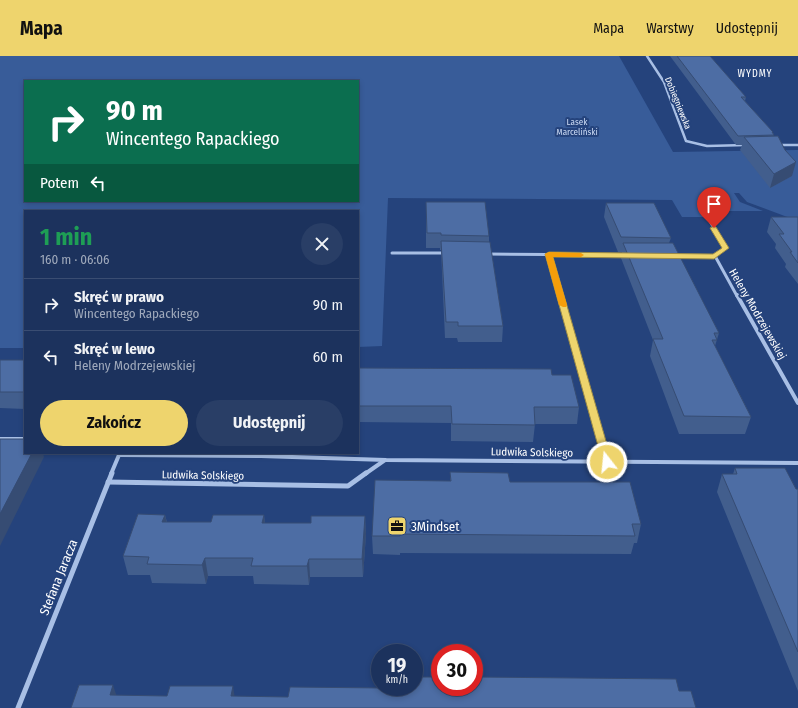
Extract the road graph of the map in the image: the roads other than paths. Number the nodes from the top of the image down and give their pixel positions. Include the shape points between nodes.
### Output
1 (647, 56) edge
2 (751, 145) edge
3 (774, 145) edge
4 (798, 145) edge
5 (708, 218) dead end
6 (392, 253) dead end
7 (455, 254) edge
8 (486, 254) edge
9 (549, 254) junction
10 (634, 255) edge
11 (672, 256) edge
12 (714, 256) junction
13 (798, 403) edge
14 (0, 439) edge
15 (24, 439) edge
16 (119, 454) edge
17 (386, 460) junction
18 (607, 462) junction
19 (798, 463) edge
20 (108, 482) junction
21 (18, 708) edge

1 - 2 street, Dobiegniewska via 664,82 686,141 703,146
3 - 4 street
5 - 12 street via 726,248
6 - 7 street
8 - 9 street
9 - 10 street
9 - 18 street
11 - 12 street
12 - 13 street, Heleny Modrzejewskiej
14 - 15 street
16 - 17 street, Ludwika Solskiego
16 - 20 street, Stefana Jaracza
17 - 18 street, Ludwika Solskiego
17 - 20 street, Ludwika Solskiego via 348,486
18 - 19 street, Ludwika Solskiego
20 - 21 street, Stefana Jaracza

